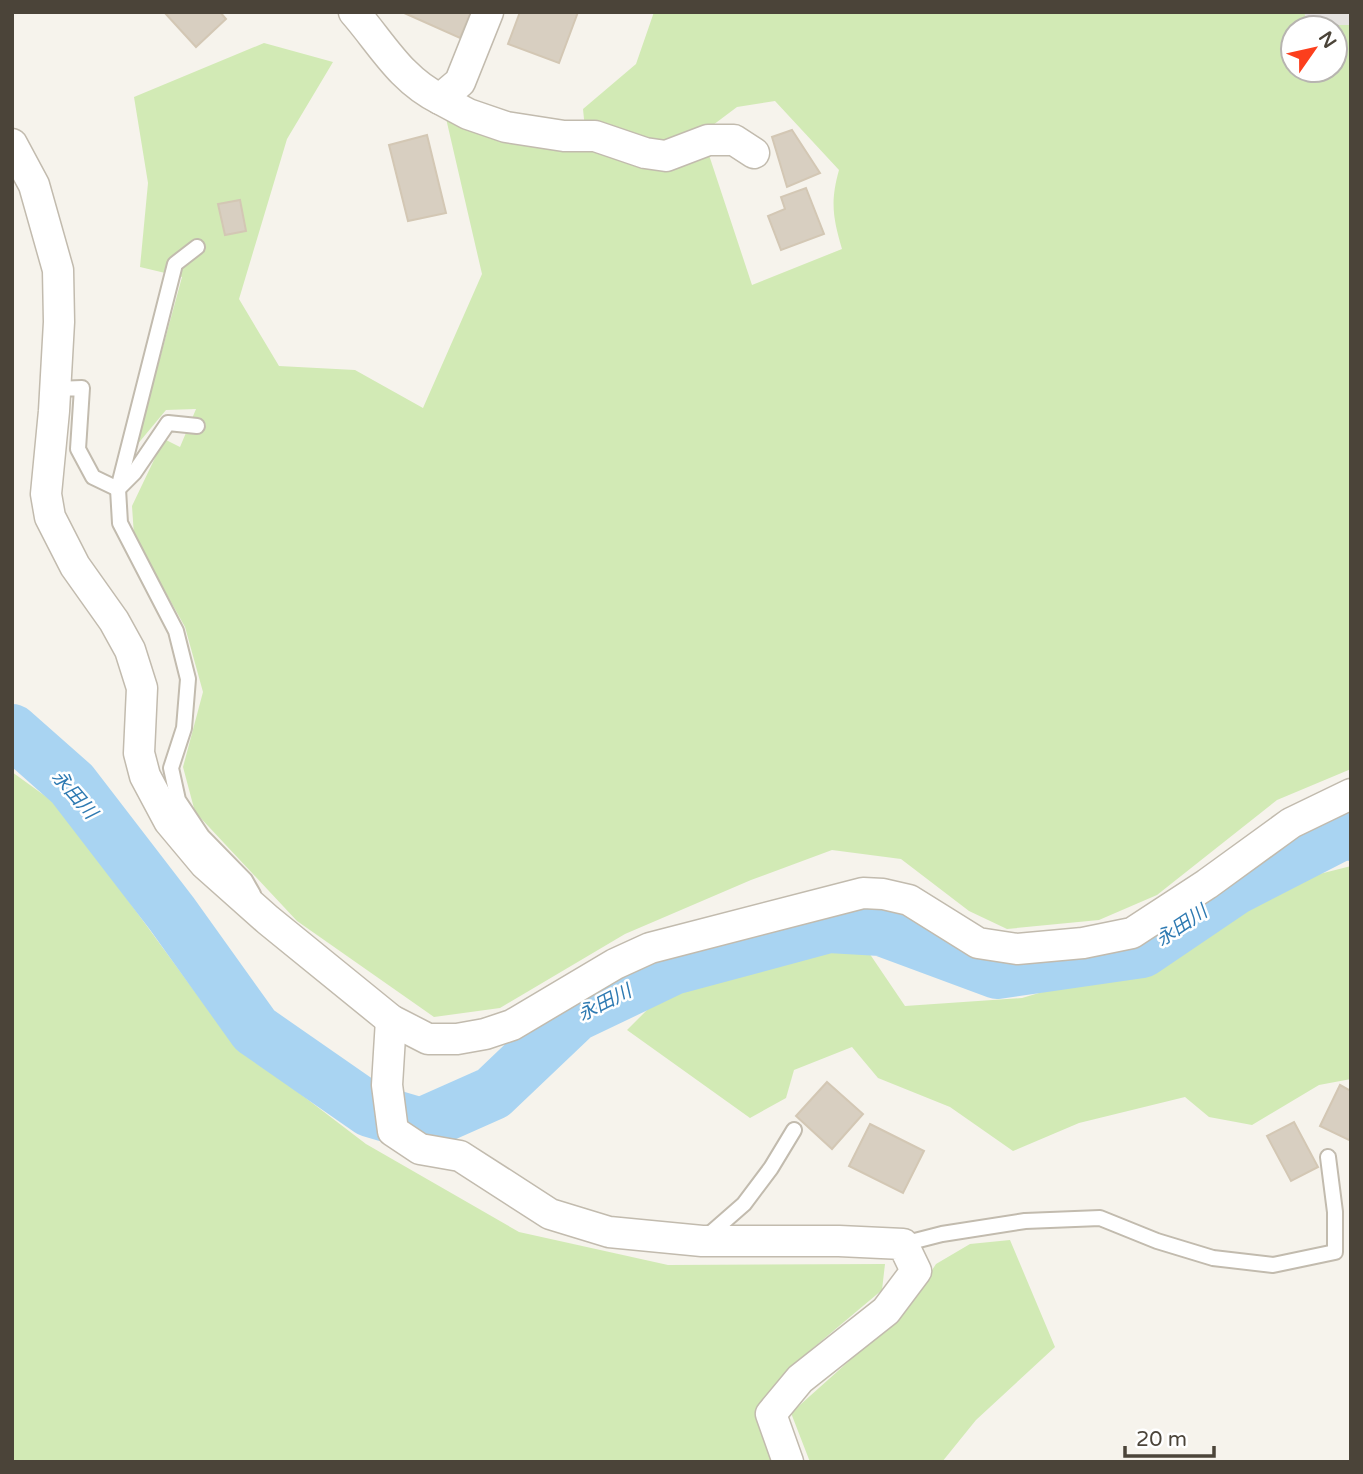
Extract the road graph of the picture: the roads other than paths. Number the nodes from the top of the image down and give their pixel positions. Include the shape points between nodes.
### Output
1 (354, 12) edge
2 (488, 12) edge
3 (440, 99) junction
4 (12, 144) edge
5 (754, 153) dead end
6 (197, 247) dead end
7 (55, 388) junction
8 (197, 426) dead end
9 (118, 489) junction
10 (1351, 794) edge
11 (268, 920) junction
12 (391, 1020) junction
13 (794, 1130) dead end
14 (1328, 1157) dead end
15 (702, 1241) junction
16 (903, 1244) junction
17 (788, 1462) edge

1 - 3 street via 393,64 421,90
2 - 3 street via 460,82
3 - 5 street via 506,127 595,136 645,153 666,156 708,140 734,140
4 - 7 street via 34,185 58,270
6 - 9 lane via 175,264
7 - 9 lane via 82,388 78,449 93,477
7 - 11 street via 46,494 50,517 75,566 130,650 142,688 139,753 145,776 169,821 205,864
8 - 9 lane via 168,422
9 - 11 lane via 120,523 176,631 188,679 184,728 172,768 178,800 202,836 246,880
10 - 12 street via 1291,823 1132,933 1017,949 978,943 909,900 863,893 650,948 512,1025 485,1034 428,1039
11 - 12 street
12 - 15 street via 387,1084 393,1131 420,1150 460,1156 550,1214 609,1232
13 - 15 lane via 744,1204
14 - 16 lane via 1335,1252 1273,1265 1213,1258 1100,1218 1025,1221
15 - 16 street
16 - 17 street via 916,1271 886,1311 800,1379 771,1413

